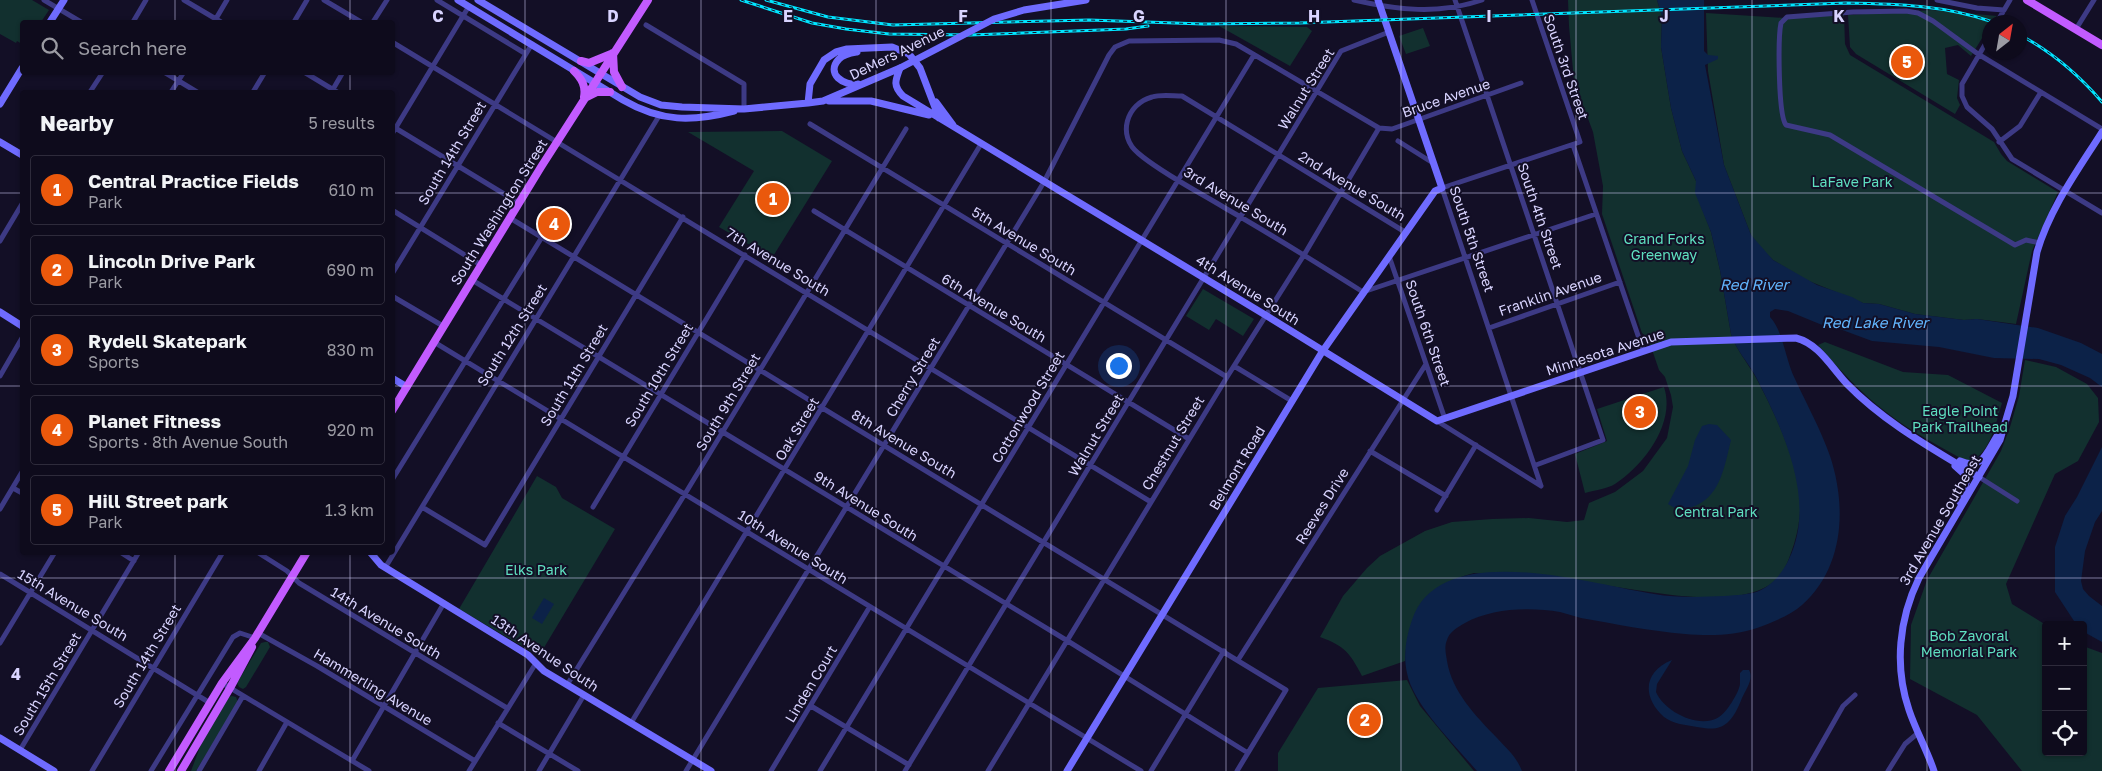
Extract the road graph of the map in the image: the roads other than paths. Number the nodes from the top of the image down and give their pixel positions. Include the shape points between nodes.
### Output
1 (44, 0) edge
2 (64, 0) edge
3 (146, 0) edge
4 (184, 0) edge
5 (227, 0) edge
6 (307, 0) edge
7 (324, 0) edge
8 (387, 0) edge
9 (437, 0) edge
10 (458, 0) edge
11 (478, 0) edge
12 (643, 0) edge
13 (648, 0) edge
14 (1086, 0) edge
15 (1354, 0) edge
16 (1455, 0) edge
17 (1482, 0) edge
18 (1532, 0) edge
19 (1937, 0) edge
20 (2010, 0) edge
21 (2027, 0) edge
22 (2094, 0) edge
23 (471, 3) edge
24 (1379, 3) edge
25 (1458, 8) junction
26 (59, 9) junction
27 (2004, 10) junction
28 (2001, 15) edge
29 (463, 16) junction
30 (51, 20) edge
31 (78, 20) edge
32 (134, 20) edge
33 (215, 20) edge
34 (217, 20) edge
35 (295, 20) edge
36 (358, 20) edge
37 (374, 20) edge
38 (646, 24) dead end
39 (629, 28) junction
40 (2076, 29) junction
41 (1389, 32) junction
42 (395, 44) edge
43 (532, 44) junction
44 (2102, 45) edge
45 (875, 46) junction
46 (1982, 48) edge
47 (613, 53) junction
48 (526, 54) junction
49 (1254, 54) junction
50 (1978, 54) junction
51 (581, 62) junction
52 (433, 66) junction
53 (900, 68) junction
54 (20, 71) edge
55 (574, 71) junction
56 (600, 74) junction
57 (100, 75) edge
58 (169, 75) edge
59 (182, 75) edge
60 (263, 75) edge
61 (308, 75) edge
62 (342, 75) edge
63 (178, 81) junction
64 (594, 82) junction
65 (866, 83) junction
66 (1521, 84) dead end
67 (622, 87) junction
68 (927, 87) junction
69 (91, 90) edge
70 (172, 90) edge
71 (194, 90) edge
72 (254, 90) edge
73 (331, 90) edge
74 (335, 90) edge
75 (610, 92) junction
76 (1316, 92) junction
77 (2041, 92) junction
78 (1487, 95) junction
79 (584, 99) junction
80 (823, 101) junction
81 (808, 103) junction
82 (0, 104) edge
83 (495, 104) junction
84 (692, 108) junction
85 (744, 109) junction
86 (1131, 112) joint
87 (659, 116) junction
88 (1216, 117) junction
89 (692, 119) junction
90 (939, 119) junction
91 (1419, 120) junction
92 (810, 124) dead end
93 (395, 125) edge
94 (395, 128) edge
95 (1379, 128) junction
96 (906, 129) dead end
97 (956, 129) junction
98 (2102, 130) edge
99 (558, 141) junction
100 (1398, 141) dead end
101 (0, 142) edge
102 (1999, 142) junction
103 (981, 144) junction
104 (1573, 145) junction
105 (20, 154) edge
106 (1279, 155) junction
107 (1433, 163) junction
108 (457, 165) junction
109 (1510, 165) junction
110 (883, 168) junction
111 (620, 179) junction
112 (1178, 180) junction
113 (1044, 182) junction
114 (1442, 188) junction
115 (1341, 192) junction
116 (2065, 192) junction
117 (519, 203) junction
118 (944, 206) junction
119 (20, 207) edge
120 (814, 211) dead end
121 (395, 212) edge
122 (2102, 213) edge
123 (1596, 214) junction
124 (1241, 217) junction
125 (510, 218) junction
126 (683, 218) junction
127 (421, 228) junction
128 (845, 231) junction
129 (1405, 232) junction
130 (1534, 234) junction
131 (542, 237) junction
132 (1142, 240) junction
133 (0, 241) edge
134 (2040, 243) junction
135 (1007, 244) junction
136 (745, 255) junction
137 (1304, 255) junction
138 (573, 256) junction
139 (1389, 256) junction
140 (1465, 258) junction
141 (481, 265) junction
142 (907, 268) junction
143 (395, 269) edge
144 (1204, 278) junction
145 (472, 280) junction
146 (1398, 280) junction
147 (1620, 282) junction
148 (1363, 292) junction
149 (807, 293) junction
150 (636, 295) junction
151 (395, 298) edge
152 (504, 299) junction
153 (1104, 303) junction
154 (1557, 303) junction
155 (969, 306) junction
156 (0, 312) edge
157 (1266, 316) junction
158 (536, 319) junction
159 (20, 325) edge
160 (443, 326) junction
161 (1489, 328) junction
162 (870, 331) junction
163 (699, 332) junction
164 (1166, 340) junction
165 (20, 341) edge
166 (434, 342) junction
167 (1643, 350) junction
168 (1322, 352) junction
169 (598, 357) junction
170 (466, 362) junction
171 (1426, 364) junction
172 (1066, 365) junction
173 (1234, 366) junction
174 (932, 369) junction
175 (760, 370) junction
176 (1581, 372) junction
177 (0, 376) edge
178 (1227, 377) junction
179 (395, 380) edge
180 (498, 380) junction
181 (407, 387) junction
182 (661, 395) junction
183 (1512, 396) junction
184 (1403, 400) junction
185 (1292, 401) junction
186 (1128, 403) junction
187 (395, 406) edge
188 (823, 408) junction
189 (560, 419) junction
190 (1445, 419) junction
191 (1437, 422) junction
192 (1028, 428) junction
193 (723, 433) junction
194 (1190, 439) junction
195 (1995, 444) junction
196 (1476, 445) junction
197 (885, 446) junction
198 (1370, 450) junction
199 (1938, 452) junction
200 (623, 456) junction
201 (1090, 465) junction
202 (1536, 465) junction
203 (785, 470) junction
204 (395, 475) edge
205 (20, 476) edge
206 (1979, 477) junction
207 (1541, 486) joint
208 (13, 488) junction
209 (20, 492) edge
210 (685, 494) junction
211 (1446, 496) junction
212 (2017, 501) dead end
213 (1151, 502) junction
214 (982, 505) junction
215 (422, 507) junction
216 (593, 507) dead end
217 (847, 508) junction
218 (0, 509) edge
219 (1436, 510) dead end
220 (1951, 524) junction
221 (748, 532) junction
222 (1044, 542) junction
223 (395, 552) edge
224 (53, 555) edge
225 (125, 555) edge
226 (137, 555) edge
227 (221, 555) edge
228 (261, 555) edge
229 (305, 555) edge
230 (372, 555) edge
231 (393, 555) edge
232 (134, 561) junction
233 (943, 567) junction
234 (385, 568) junction
235 (808, 570) junction
236 (0, 574) edge
237 (292, 576) junction
238 (1104, 579) junction
239 (30, 593) junction
240 (444, 603) junction
241 (1006, 605) junction
242 (869, 608) junction
243 (1163, 614) junction
244 (906, 629) junction
245 (92, 630) junction
246 (256, 636) junction
247 (1067, 640) junction
248 (0, 643) edge
249 (1224, 651) junction
250 (416, 653) junction
251 (1238, 660) junction
252 (536, 663) junction
253 (153, 667) junction
254 (968, 667) junction
255 (1125, 676) junction
256 (222, 683) junction
257 (567, 685) junction
258 (230, 688) junction
259 (1855, 694) dead end
260 (197, 695) junction
261 (584, 695) junction
262 (244, 696) junction
263 (210, 703) junction
264 (1029, 704) junction
265 (385, 706) junction
266 (811, 706) junction
267 (507, 708) junction
268 (1186, 714) junction
269 (287, 722) junction
270 (498, 723) junction
271 (631, 723) junction
272 (846, 728) junction
273 (1918, 733) junction
274 (0, 738) edge
275 (1087, 738) junction
276 (20, 750) junction
277 (1248, 753) junction
278 (549, 754) junction
279 (693, 760) junction
280 (352, 761) junction
281 (476, 761) junction
282 (909, 765) junction
283 (54, 771) edge
284 (92, 771) edge
285 (151, 771) edge
286 (169, 771) edge
287 (181, 771) edge
288 (198, 771) edge
289 (259, 771) edge
290 (369, 771) edge
291 (469, 771) edge
292 (538, 771) edge
293 (578, 771) edge
294 (686, 771) edge
295 (711, 771) edge
296 (771, 771) edge
297 (820, 771) edge
298 (905, 771) edge
299 (988, 771) edge
300 (1067, 771) edge
301 (1141, 771) edge
302 (1151, 771) edge
303 (1237, 771) edge
304 (1806, 771) edge
305 (1888, 771) edge
306 (1934, 771) edge

1 - 26 street
2 - 26 street
3 - 32 street
4 - 33 street
5 - 34 street
6 - 35 street
7 - 36 street
8 - 37 street
9 - 29 street
10 - 23 street, DeMers Avenue
11 - 51 street, DeMers Avenue
12 - 39 main road, South Washington Street
13 - 39 main road, South Washington Street
14 - 53 street, DeMers Avenue, bridge via 1024,10 994,19
15 - 24 street
16 - 25 street, South 4th Street
17 - 25 street
18 - 104 street, South 3rd Street via 1580,142
19 - 27 street
20 - 27 street
21 - 40 main road
22 - 40 street
23 - 29 street
23 - 43 street, DeMers Avenue
24 - 25 street via 1422,10
24 - 41 street, South 5th Street
25 - 78 street, South 4th Street
26 - 30 street
26 - 31 street
27 - 28 street
29 - 48 street
29 - 52 street
38 - 85 street via 744,84
39 - 47 main road, South Washington Street
40 - 44 main road
41 - 76 street, Walnut Street via 1341,51
41 - 91 street, South 5th Street
42 - 52 street, 7th Avenue South
43 - 48 street, South 14th Street
43 - 55 street, DeMers Avenue
45 - 65 street via 845,55 835,65 836,77 842,82
45 - 68 street via 892,47 909,54 920,68
45 - 81 street via 836,52 824,60 810,84
46 - 50 street
47 - 51 main road via 589,64
47 - 56 main road, South Washington Street
47 - 67 main road via 614,72
48 - 83 street, South 14th Street
49 - 76 street
49 - 88 street, Cottonwood Street
49 - 113 street, Cherry Street via 1220,40 1121,43 1109,54
50 - 77 street
50 - 102 street via 1963,81 1962,96 1967,107 1988,126
50 - 134 street via 1918,13 1853,12 1787,17 1781,22 1780,33 1782,118 1786,125 1830,134 2015,244 2026,240
51 - 56 street, DeMers Avenue
52 - 83 street, 7th Avenue South
52 - 93 street
53 - 65 street, DeMers Avenue
53 - 90 street via 896,89
54 - 82 street
55 - 64 street, DeMers Avenue
55 - 79 main road via 585,87
56 - 64 main road, South Washington Street
56 - 67 street, DeMers Avenue
57 - 69 street
58 - 63 street
59 - 63 street
60 - 72 street
61 - 73 street
62 - 74 street
63 - 70 street
63 - 71 street
64 - 75 street, DeMers Avenue
64 - 79 main road, South Washington Street
65 - 80 street, DeMers Avenue
66 - 78 street, Bruce Avenue
67 - 84 street, DeMers Avenue via 650,102
68 - 90 street
68 - 97 street
75 - 79 main road via 597,92
75 - 87 street, DeMers Avenue
76 - 95 street
76 - 106 street, Walnut Street
77 - 98 street
77 - 102 street via 2020,126
78 - 91 street, Bruce Avenue
78 - 109 street, South 4th Street
79 - 99 main road, South Washington Street
80 - 81 street, DeMers Avenue
80 - 90 street via 871,101
81 - 85 street, DeMers Avenue
83 - 99 street, 7th Avenue South
83 - 108 street, South 14th Street
84 - 85 street, DeMers Avenue
84 - 89 street
85 - 89 street, DeMers Avenue
86 - 88 street, 2nd Avenue South via 1139,102 1153,96 1182,96
86 - 112 street, 3rd Avenue South via 1125,133 1130,144
87 - 89 street, DeMers Avenue
87 - 111 street, South 12th Street
88 - 106 street, 2nd Avenue South
88 - 112 street, Cottonwood Street
90 - 97 street, 4th Avenue South
91 - 95 street, Bruce Avenue via 1392,129
91 - 107 street, South 5th Street
92 - 110 street, 5th Avenue South
94 - 108 street
95 - 115 street, Chestnut Street
96 - 110 street, South 9th Street
97 - 103 street, 4th Avenue South
98 - 116 street, 3rd Avenue Southeast
99 - 111 street, 7th Avenue South
99 - 117 main road, South Washington Street
100 - 107 street
101 - 105 street
102 - 116 street via 2012,159
103 - 113 street, 4th Avenue South
103 - 118 street, Oak Street
104 - 109 street
104 - 123 street
106 - 115 street, 2nd Avenue South
106 - 124 street, Walnut Street
107 - 114 street, South 5th Street
108 - 117 street
108 - 127 street, South 14th Street
109 - 114 street
109 - 130 street, South 4th Street
110 - 118 street, 5th Avenue South
110 - 128 street, South 9th Street
111 - 126 street, 7th Avenue South
111 - 138 street, South 12th Street
112 - 124 street, 3rd Avenue South
112 - 132 street, Cottonwood Street
113 - 132 street, 4th Avenue South
113 - 135 street, Cherry Street
114 - 129 street, Belmont Road via 1435,191
114 - 140 street, South 5th Street
115 - 129 street, 2nd Avenue South
115 - 137 street, Chestnut Street
116 - 122 street
116 - 134 street, 3rd Avenue Southeast
117 - 125 main road, South Washington Street
118 - 135 street, 5th Avenue South
118 - 142 street, Oak Street
119 - 133 street
120 - 128 street, 6th Avenue South
121 - 127 street
123 - 130 street
123 - 147 street
124 - 137 street, 3rd Avenue South
124 - 144 street, Walnut Street
125 - 131 street, 8th Avenue South
125 - 141 main road, South Washington Street
126 - 136 street, 7th Avenue South
126 - 150 street, South 11th Street
127 - 141 street
127 - 143 street, South 14th Street
128 - 142 street, 6th Avenue South
128 - 149 street, South 9th Street
129 - 139 street, Belmont Road
130 - 140 street
130 - 154 street, South 4th Street
131 - 138 street, 8th Avenue South
131 - 152 street
132 - 144 street, 4th Avenue South
132 - 153 street, Cottonwood Street
134 - 195 street, 3rd Avenue Southeast via 2013,396 2006,424
135 - 153 street, 5th Avenue South
135 - 155 street, Cherry Street
136 - 149 street, 7th Avenue South
136 - 163 street, South 10th Street
137 - 148 street, 3rd Avenue South
137 - 157 street, Chestnut Street
138 - 150 street, 8th Avenue South
138 - 158 street, South 12th Street
139 - 146 street, South 6th Street
139 - 148 street, Belmont Road
140 - 146 street
140 - 161 street, South 5th Street
141 - 145 main road, South Washington Street
142 - 155 street, 6th Avenue South
142 - 162 street, Oak Street
144 - 157 street, 4th Avenue South
144 - 164 street, Walnut Street
145 - 152 street, 9th Avenue South
145 - 160 main road, South Washington Street
146 - 148 street
146 - 171 street, South 6th Street
147 - 154 street, Franklin Avenue
147 - 167 street
148 - 168 street, Belmont Road
149 - 162 street, 7th Avenue South
149 - 175 street, South 9th Street
150 - 163 street, 8th Avenue South
150 - 169 street, South 11th Street
151 - 160 street
152 - 158 street, 9th Avenue South
152 - 170 street
153 - 164 street, 5th Avenue South
153 - 172 street, Cottonwood Street
154 - 161 street, Franklin Avenue
154 - 176 street, South 4th Street
155 - 172 street, 6th Avenue South
155 - 174 street, Cherry Street
156 - 159 street
157 - 168 street, 4th Avenue South
157 - 173 street, Chestnut Street
158 - 169 street, 9th Avenue South
158 - 180 street, South 12th Street
160 - 166 main road, South Washington Street
161 - 183 street, South 5th Street
162 - 174 street, 7th Avenue South
162 - 188 street, Oak Street
163 - 175 street, 8th Avenue South
163 - 182 street, South 10th Street
164 - 178 street, 5th Avenue South
164 - 186 street, Walnut Street
165 - 177 street
166 - 170 street, 10th Avenue South
166 - 181 main road, South Washington Street
167 - 176 street, Minnesota Avenue
167 - 199 street, Minnesota Avenue via 1671,342 1796,338 1809,343 1883,417
168 - 184 street, 4th Avenue South
168 - 185 street, Belmont Road
169 - 182 street, 9th Avenue South
169 - 189 street, South 11th Street
170 - 180 street, 10th Avenue South
170 - 204 street
171 - 184 street, Reeves Drive
171 - 190 street, South 6th Street
172 - 186 street, 6th Avenue South
172 - 192 street, Cottonwood Street
173 - 178 street, Chestnut Street
173 - 185 street
174 - 192 street, 7th Avenue South
174 - 197 street, Cherry Street
175 - 188 street, 8th Avenue South
175 - 193 street, South 9th Street
176 - 183 street, Minnesota Avenue
176 - 202 street, South 4th Street via 1603,440
178 - 194 street, Chestnut Street
179 - 181 street
180 - 189 street, 10th Avenue South
180 - 215 street, South 12th Street
181 - 187 main road, South Washington Street
182 - 193 street, 9th Avenue South
182 - 200 street, South 10th Street
183 - 190 street, Minnesota Avenue
183 - 202 street, South 5th Street
184 - 191 street, 4th Avenue South
184 - 198 street, Reeves Drive
185 - 243 street, Belmont Road
186 - 194 street, 6th Avenue South
186 - 201 street, Walnut Street
188 - 197 street, 8th Avenue South
188 - 203 street, Oak Street
189 - 200 street, 10th Avenue South
189 - 215 street, South 11th Street via 484,545
190 - 191 street, Minnesota Avenue
191 - 196 street, 4th Avenue South
192 - 201 street, 7th Avenue South
192 - 214 street, Cottonwood Street
193 - 203 street, 9th Avenue South
193 - 210 street, South 9th Street
194 - 213 street, Chestnut Street
195 - 199 street via 1981,461 1972,465
195 - 206 street, 3rd Avenue Southeast
196 - 207 street, 4th Avenue South
196 - 211 street
197 - 214 street, 8th Avenue South
197 - 217 street, Cherry Street
198 - 211 street
198 - 251 street, Reeves Drive
199 - 206 street
199 - 220 street via 1967,480
200 - 210 street, 10th Avenue South
200 - 216 street, South 10th Street
201 - 213 street, 7th Avenue South
201 - 222 street, Walnut Street
202 - 207 street, South 5th Street
203 - 217 street, 9th Avenue South
203 - 221 street, Oak Street
205 - 208 street
206 - 212 street
206 - 220 street, 3rd Avenue Southeast
208 - 209 street
208 - 218 street
210 - 221 street, 10th Avenue South
210 - 257 street, South 9th Street
211 - 219 street
213 - 238 street, Chestnut Street
214 - 222 street, 8th Avenue South
214 - 233 street, Cottonwood Street
215 - 223 street, South 12th Street
217 - 233 street, 9th Avenue South
217 - 235 street, Cherry Street
220 - 273 street, 3rd Avenue Southeast via 1912,591 1902,630 1902,681
221 - 235 street, 10th Avenue South
221 - 271 street, Oak Street
222 - 238 street, 8th Avenue South
222 - 241 street, Walnut Street
224 - 239 street
225 - 232 street
226 - 232 street, South 15th Street
227 - 253 street, South 14th Street
228 - 237 street, 14th Avenue South
229 - 237 main road
230 - 234 street, 13th Avenue South
231 - 234 street, South 12th Street
232 - 245 street, South 15th Street
233 - 241 street, 9th Avenue South
233 - 244 street, Cottonwood Street
234 - 240 street, 13th Avenue South
235 - 242 street, 10th Avenue South
235 - 279 street, Cherry Street
236 - 239 street, 15th Avenue South
237 - 246 main road
237 - 250 street, 14th Avenue South
238 - 243 street, 8th Avenue South
238 - 247 street, Chestnut Street
239 - 245 street, 15th Avenue South
239 - 248 street
240 - 250 street
240 - 252 street, 13th Avenue South
241 - 247 street, 9th Avenue South
241 - 254 street, Walnut Street
242 - 244 street, 10th Avenue South
242 - 266 street, Linden Court
243 - 249 street, 8th Avenue South
243 - 255 street, Belmont Road
244 - 254 street, 10th Avenue South
244 - 272 street, Cottonwood Street
245 - 253 street, 15th Avenue South
245 - 276 street, South 15th Street
246 - 256 main road
246 - 258 main road
246 - 260 street via 240,633 233,637
246 - 265 street, Hammerling Avenue
247 - 255 street, 9th Avenue South
247 - 264 street, Chestnut Street
249 - 251 street, 8th Avenue South
249 - 268 street
250 - 265 street
250 - 267 street, 14th Avenue South
251 - 277 street, 8th Avenue South via 1286,690
252 - 257 street, 13th Avenue South
252 - 267 street
253 - 260 street, 15th Avenue South
253 - 284 street, South 14th Street
254 - 264 street, 10th Avenue South
254 - 282 street, Walnut Street
255 - 268 street, 9th Avenue South
255 - 275 street, Belmont Road
256 - 258 street
256 - 263 main road
257 - 261 street, 13th Avenue South
258 - 262 street
258 - 287 main road
259 - 304 street via 1843,706
260 - 263 street, 15th Avenue South
260 - 285 street
261 - 271 street, 13th Avenue South
261 - 278 street
262 - 269 street
262 - 288 street
263 - 286 main road
264 - 275 street, 10th Avenue South
264 - 299 street, Chestnut Street
265 - 280 street
265 - 281 street, Hammerling Avenue
266 - 272 street
266 - 296 street, Linden Court
267 - 270 street
268 - 277 street, 9th Avenue South
268 - 302 street
269 - 280 street
269 - 289 street
270 - 278 street
270 - 281 street
271 - 279 street, 13th Avenue South
272 - 282 street
272 - 297 street, Cottonwood Street
273 - 305 street via 1905,744
273 - 306 street, 3rd Avenue Southeast
274 - 276 street
275 - 300 street, Belmont Road
275 - 301 street, 10th Avenue South
276 - 283 street
277 - 303 street
278 - 292 street
278 - 293 street
279 - 294 street, Cherry Street
279 - 295 street, 13th Avenue South
280 - 290 street
281 - 291 street
282 - 298 street, Walnut Street

